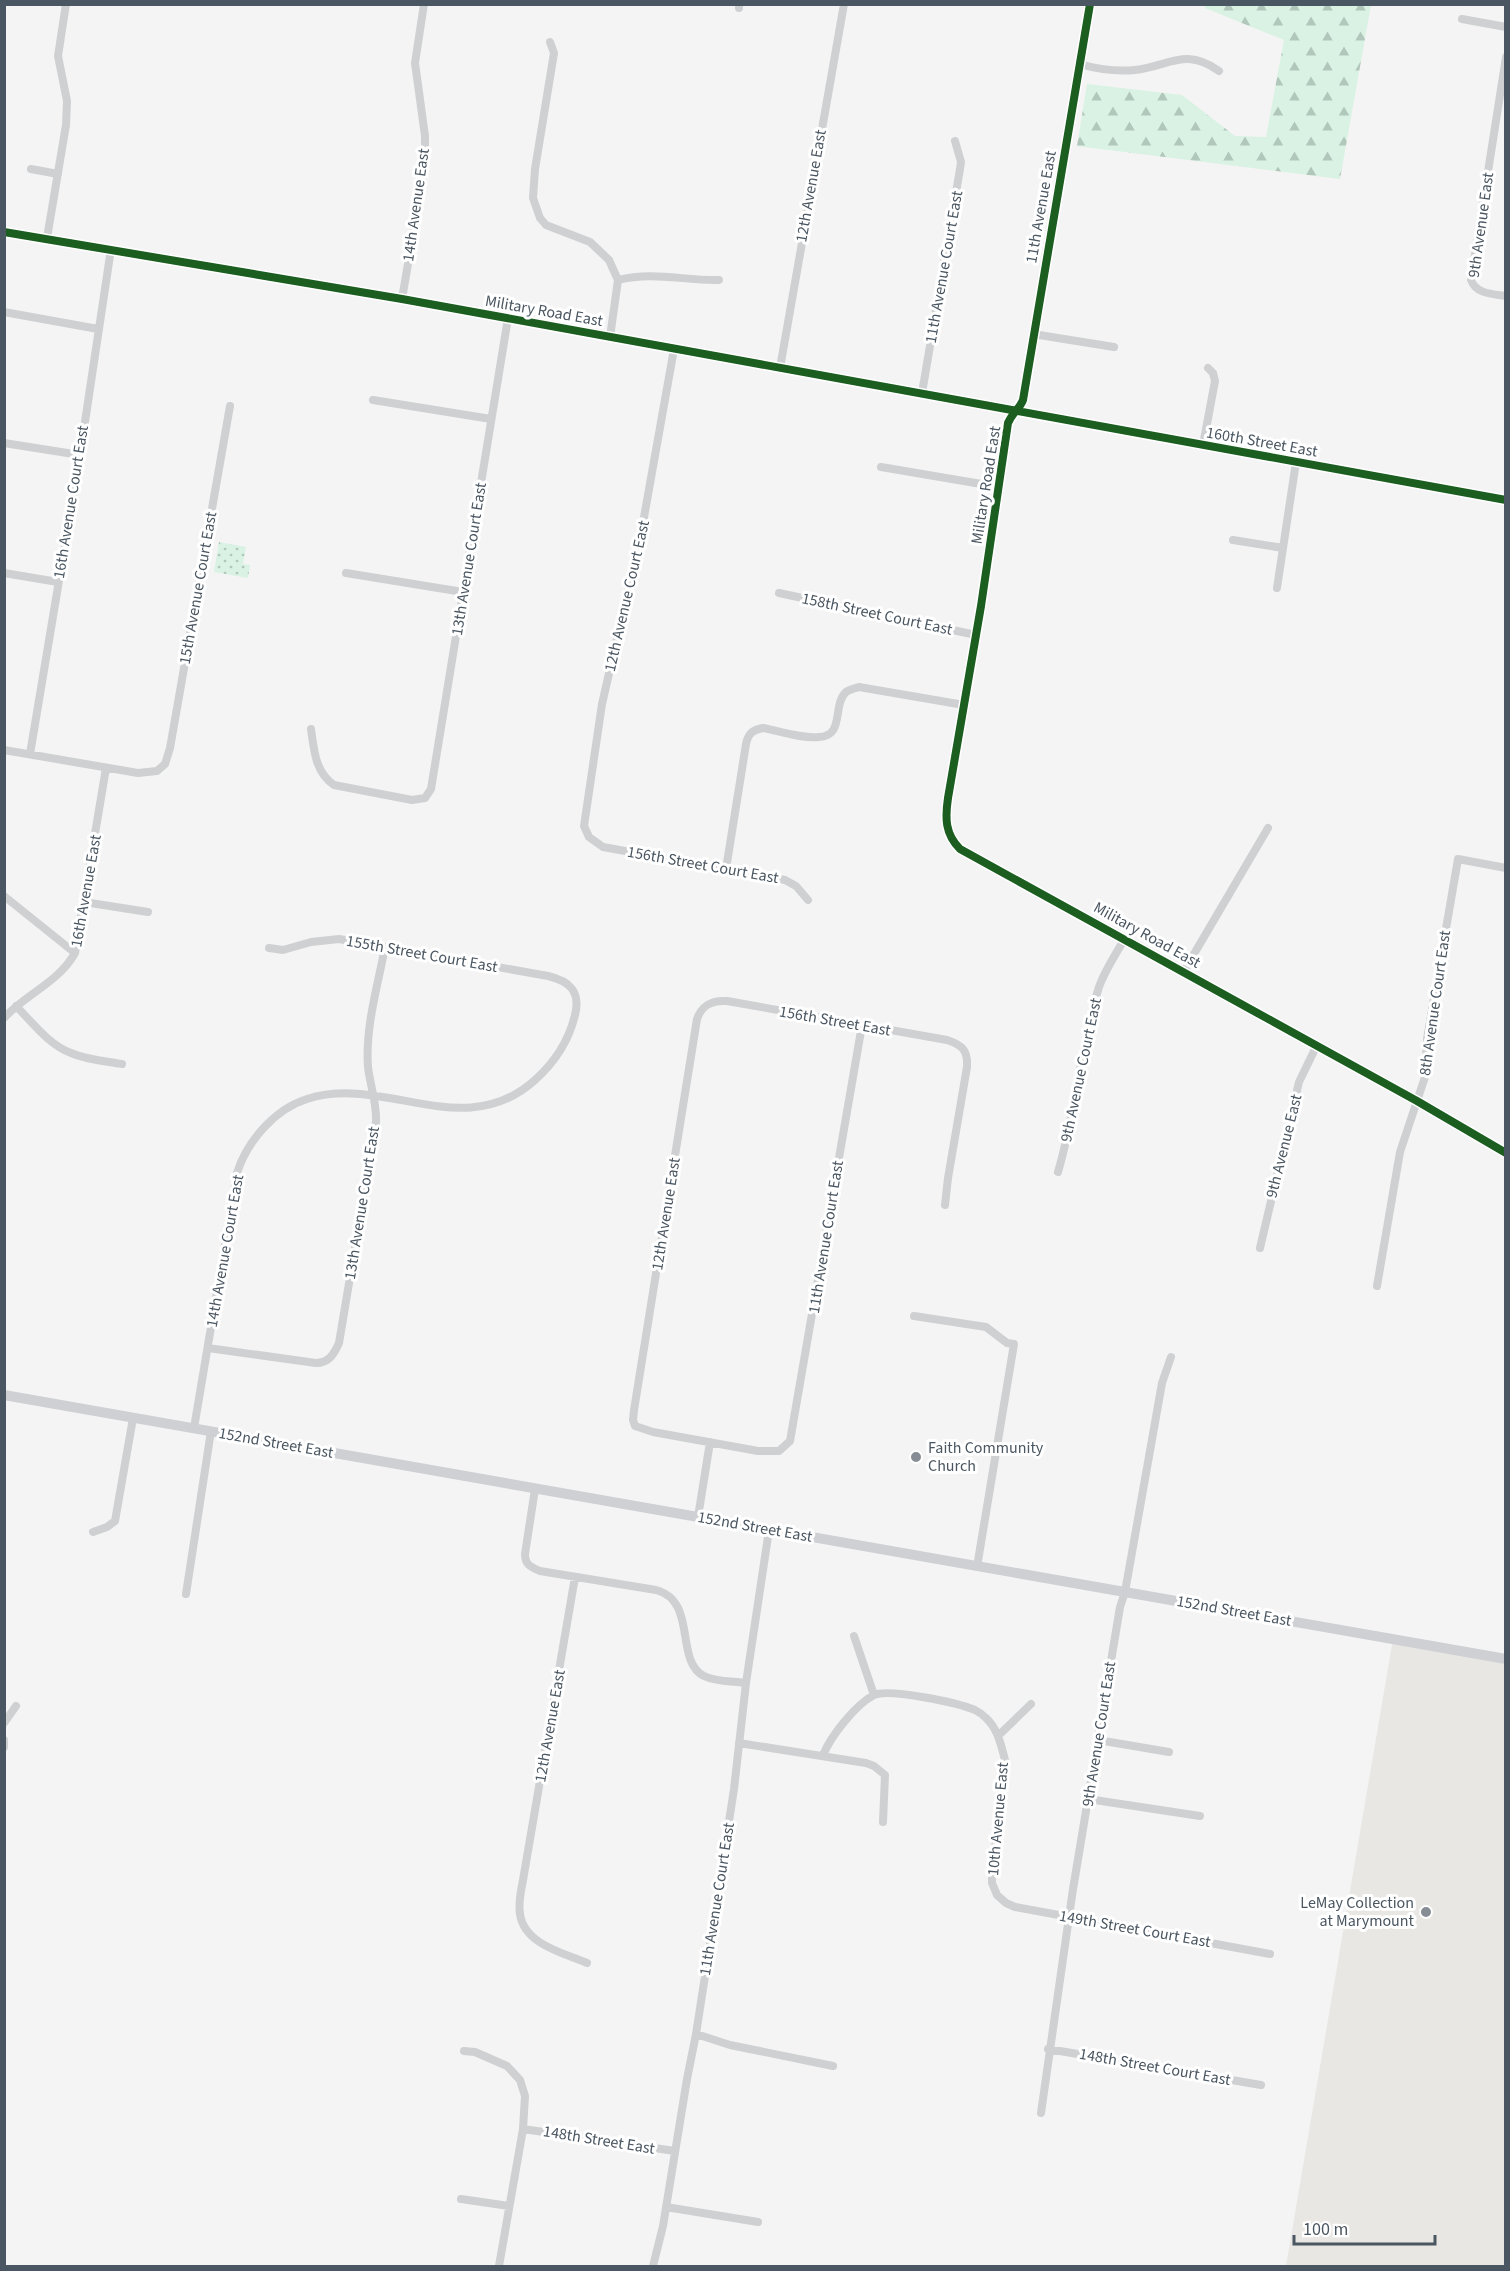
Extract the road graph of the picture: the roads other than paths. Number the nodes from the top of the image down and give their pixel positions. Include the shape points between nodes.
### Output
1 (66, 4) edge
2 (424, 4) edge
3 (844, 4) edge
4 (1090, 4) edge
5 (1462, 19) dead end
6 (1506, 27) edge
7 (550, 42) dead end
8 (1506, 57) edge
9 (1079, 64) junction
10 (1219, 71) dead end
11 (955, 141) dead end
12 (31, 169) dead end
13 (58, 174) junction
14 (4, 232) edge
15 (47, 238) junction
16 (111, 249) junction
17 (618, 280) junction
18 (719, 280) dead end
19 (1506, 296) edge
20 (402, 299) junction
21 (4, 312) edge
22 (508, 318) junction
23 (98, 329) junction
24 (1033, 334) junction
25 (610, 337) junction
26 (1114, 348) dead end
27 (674, 349) junction
28 (780, 368) junction
29 (1208, 368) dead end
30 (922, 393) junction
31 (373, 400) dead end
32 (230, 406) dead end
33 (1014, 410) junction
34 (491, 419) junction
35 (4, 443) edge
36 (1203, 445) junction
37 (80, 455) junction
38 (1296, 462) junction
39 (881, 467) dead end
40 (999, 487) junction
41 (1506, 500) edge
42 (1233, 540) dead end
43 (1283, 548) junction
44 (4, 573) edge
45 (346, 573) dead end
46 (58, 582) junction
47 (1277, 588) dead end
48 (463, 592) junction
49 (778, 594) dead end
50 (976, 635) junction
51 (964, 705) junction
52 (311, 729) dead end
53 (4, 750) edge
54 (30, 754) junction
55 (106, 768) junction
56 (1269, 828) dead end
57 (592, 841) joint
58 (726, 868) junction
59 (1506, 868) edge
60 (4, 896) edge
61 (808, 900) dead end
62 (84, 902) junction
63 (148, 912) dead end
64 (1125, 938) junction
65 (385, 947) junction
66 (268, 948) dead end
67 (75, 953) junction
68 (1184, 971) junction
69 (573, 990) joint
70 (16, 1006) junction
71 (705, 1006) joint
72 (4, 1018) edge
73 (862, 1025) junction
74 (1316, 1047) junction
75 (122, 1064) dead end
76 (374, 1096) junction
77 (1417, 1101) junction
78 (1506, 1153) edge
79 (1058, 1172) dead end
80 (945, 1205) dead end
81 (1260, 1248) dead end
82 (1377, 1286) dead end
83 (914, 1316) dead end
84 (208, 1348) junction
85 (1170, 1357) dead end
86 (4, 1395) edge
87 (133, 1418) junction
88 (194, 1428) junction
89 (211, 1431) junction
90 (710, 1442) junction
91 (535, 1489) junction
92 (698, 1517) junction
93 (769, 1530) junction
94 (93, 1532) dead end
95 (977, 1567) junction
96 (575, 1577) junction
97 (1125, 1592) junction
98 (186, 1594) dead end
99 (854, 1636) dead end
100 (1506, 1659) edge
101 (746, 1683) junction
102 (874, 1695) junction
103 (1030, 1704) dead end
104 (16, 1706) dead end
105 (4, 1723) edge
106 (998, 1736) junction
107 (4, 1740) edge
108 (1098, 1740) junction
109 (739, 1743) junction
110 (4, 1747) edge
111 (1169, 1752) dead end
112 (823, 1755) junction
113 (1088, 1799) junction
114 (1200, 1816) dead end
115 (883, 1822) dead end
116 (1002, 1900) joint
117 (1069, 1917) junction
118 (1270, 1954) dead end
119 (587, 1963) dead end
120 (696, 2034) junction
121 (1048, 2049) junction
122 (464, 2051) dead end
123 (832, 2066) dead end
124 (1261, 2085) dead end
125 (1041, 2113) dead end
126 (523, 2129) junction
127 (675, 2151) junction
128 (461, 2199) dead end
129 (509, 2206) junction
130 (666, 2206) junction
131 (758, 2222) dead end
132 (500, 2266) edge
133 (653, 2266) edge

1 - 13 street via 58,56 67,100
2 - 20 street, 14th Avenue East via 415,63 425,164
3 - 28 street, 12th Avenue East
4 - 9 street, 11th Avenue East
5 - 6 street
7 - 17 street via 554,53 532,189 536,208 546,225 595,246 609,260
8 - 19 street, 9th Avenue East via 1471,280 1482,292
9 - 10 street via 1133,70 1188,58 1206,62
9 - 24 street, 11th Avenue East
11 - 30 street, 11th Avenue Court East via 960,170
12 - 13 street
13 - 15 street
14 - 15 street, Military Road East
15 - 16 street, Military Road East
16 - 20 street, Military Road East
16 - 23 street, 16th Avenue Court East
17 - 18 street via 660,275
17 - 25 street
20 - 22 street, Military Road East
21 - 23 street
22 - 25 street, Military Road East
22 - 34 street, 13th Avenue Court East
23 - 37 street, 16th Avenue Court East
24 - 26 street
24 - 33 street, 11th Avenue East via 1023,400
25 - 27 street, Military Road East
27 - 28 street, Military Road East
27 - 57 street, 12th Avenue Court East via 644,522 602,704 584,826
28 - 30 street, Military Road East
29 - 36 street via 1215,381
30 - 33 street, Military Road East
31 - 34 street
32 - 55 street, 15th Avenue Court East via 170,748 161,769 138,772
33 - 36 street, 160th Street East
33 - 40 street, Military Road East via 1008,423
34 - 48 street, 13th Avenue Court East
35 - 37 street
36 - 38 street, 160th Street East
37 - 46 street, 16th Avenue Court East
38 - 41 street, 160th Street East
38 - 43 street
39 - 40 street
40 - 50 street, Military Road East
42 - 43 street
43 - 47 street
44 - 46 street
45 - 48 street
46 - 54 street, 16th Avenue Court East
48 - 52 street, 13th Avenue Court East via 433,782 425,798 403,799 333,785 319,769
49 - 50 street, 158th Street Court East
50 - 51 street, Military Road East
51 - 58 street via 860,687 846,692 835,728 827,736 816,738 756,729 746,744
51 - 64 street, Military Road East via 946,816 952,841 960,849
53 - 54 street
54 - 55 street
55 - 62 street, 16th Avenue East
56 - 68 street
57 - 58 street, 156th Street Court East via 603,847
58 - 61 street, 156th Street Court East via 785,879
59 - 77 street, 8th Avenue Court East via 1458,859 1427,1039 1425,1077
60 - 67 street
62 - 63 street
62 - 67 street, 16th Avenue East
64 - 68 street, Military Road East
64 - 79 street, 9th Avenue Court East via 1099,986
65 - 66 street, 155th Street Court East via 339,939 283,950
65 - 69 street, 155th Street Court East via 548,976 566,982
65 - 76 street, 13th Avenue Court East via 370,1035 368,1066
67 - 70 street, 16th Avenue East via 59,974
68 - 74 street, Military Road East
69 - 76 street, 14th Avenue Court East via 576,1011 562,1048 543,1073 516,1095 487,1106 460,1109
70 - 72 street, 16th Avenue East
70 - 75 street via 63,1049
71 - 73 street, 156th Street East via 727,1001
71 - 90 street, 12th Avenue East via 697,1019 634,1424 652,1432
73 - 80 street, 156th Street East via 947,1040 964,1049 967,1067
73 - 90 street, 11th Avenue Court East via 793,1434 779,1451
74 - 77 street, Military Road East
74 - 81 street, 9th Avenue East via 1299,1082
76 - 84 street, 14th Avenue Court East via 339,1093 306,1099 280,1113 244,1155 237,1173
76 - 84 street, 13th Avenue Court East via 376,1122 342,1330 335,1352 327,1361 316,1363
77 - 78 street, Military Road East
77 - 82 street, 8th Avenue Court East via 1400,1152
83 - 95 street via 986,1327 1014,1344
84 - 88 street, 14th Avenue Court East
85 - 97 street, 9th Avenue Court East
86 - 87 main road, 152nd Street East
87 - 88 main road, 152nd Street East
87 - 94 street via 115,1521
88 - 89 main road, 152nd Street East
89 - 91 main road, 152nd Street East
89 - 98 street
90 - 92 street
91 - 92 main road, 152nd Street East
91 - 96 street via 525,1559 530,1567 540,1571
92 - 93 main road, 152nd Street East
93 - 95 main road, 152nd Street East
93 - 101 street, 11th Avenue Court East
95 - 97 main road, 152nd Street East
96 - 101 street via 668,1594 676,1604 698,1672 714,1679
96 - 119 street, 12th Avenue East via 519,1912 527,1931 537,1941
97 - 100 main road, 152nd Street East
97 - 108 street, 9th Avenue Court East
99 - 102 street
101 - 109 street, 11th Avenue Court East
102 - 106 street via 898,1694 976,1710
102 - 112 street via 841,1727
103 - 106 street
104 - 105 street
106 - 116 street, 10th Avenue East via 1005,1767 992,1883
107 - 110 street
108 - 111 street
108 - 113 street, 9th Avenue Court East
109 - 112 street
109 - 120 street, 11th Avenue Court East
112 - 115 street via 882,1771
113 - 114 street
113 - 117 street, 9th Avenue Court East
116 - 117 street, 149th Street Court East via 1015,1907
117 - 118 street, 149th Street Court East
117 - 121 street, 9th Avenue Court East
120 - 123 street
120 - 127 street, 11th Avenue Court East
121 - 124 street, 148th Street Court East
121 - 125 street, 9th Avenue Court East
122 - 126 street via 498,2061 516,2075 525,2096
126 - 127 street, 148th Street East
126 - 129 street
127 - 130 street, 11th Avenue Court East
128 - 129 street
129 - 132 street
130 - 131 street
130 - 133 street, 11th Avenue Court East

